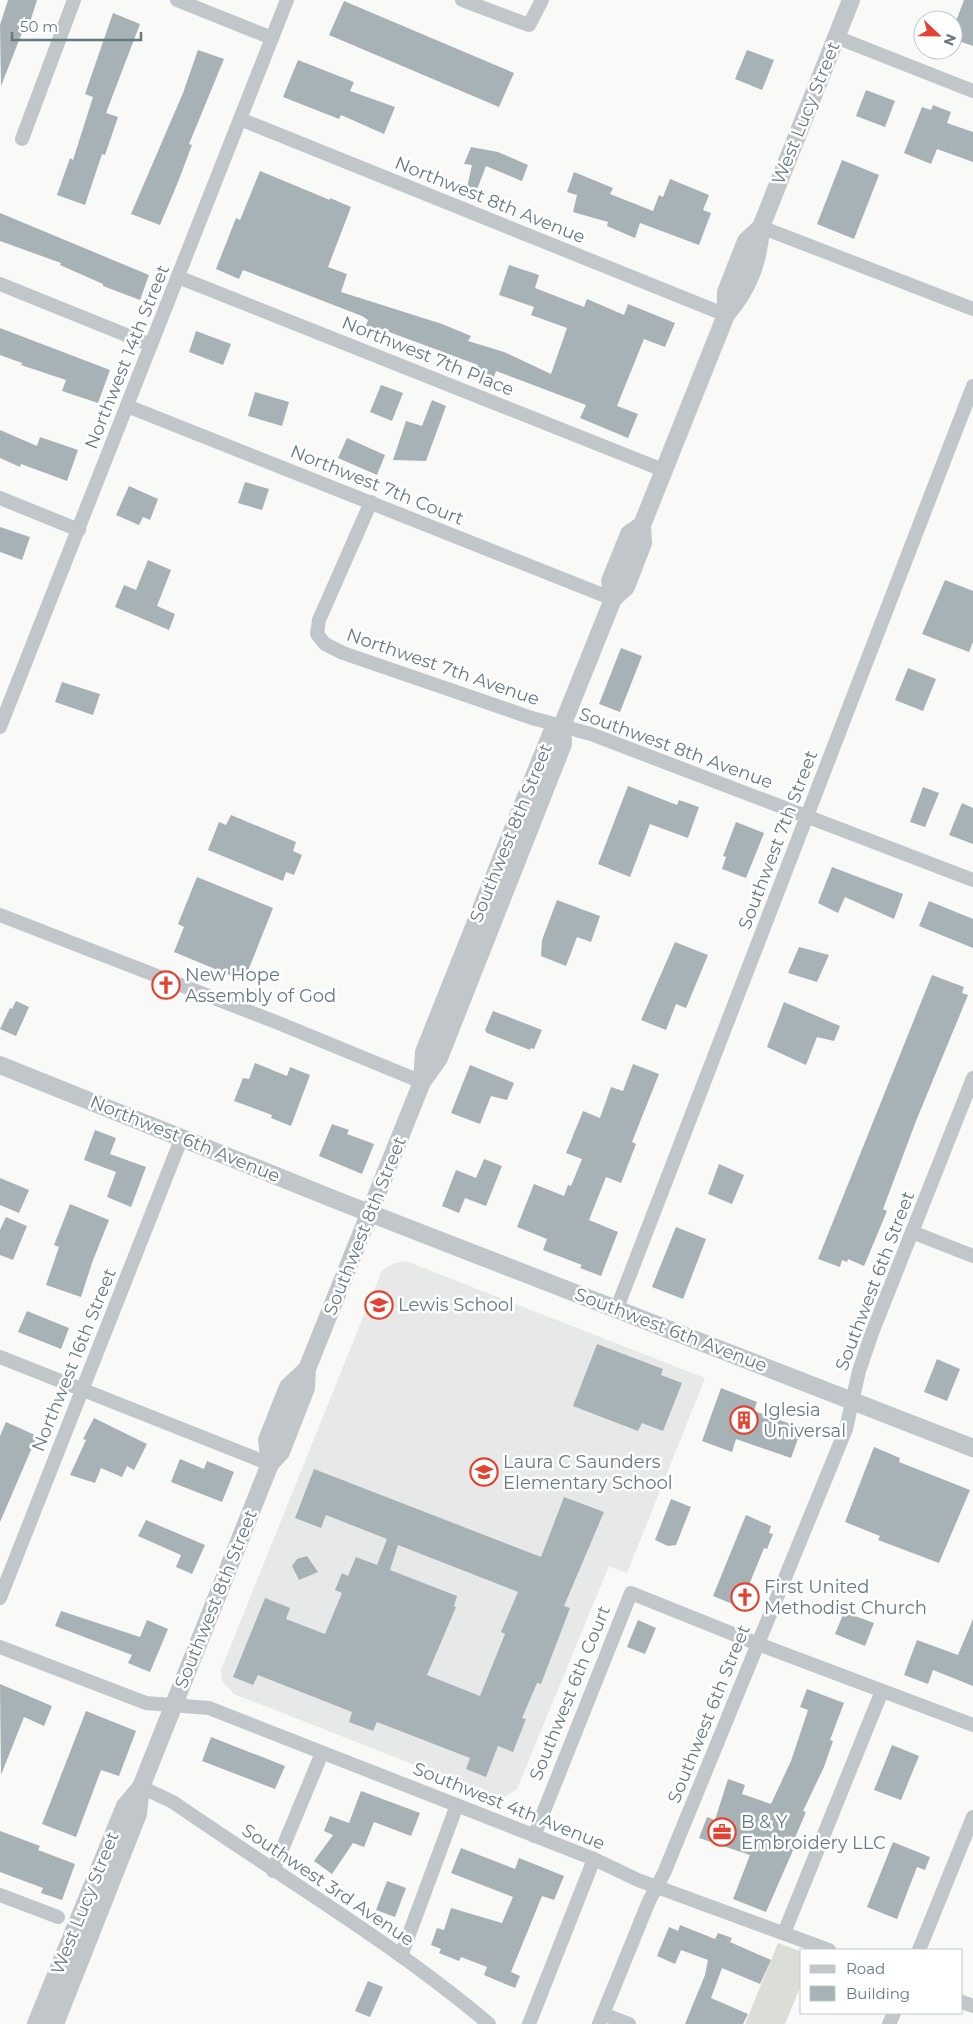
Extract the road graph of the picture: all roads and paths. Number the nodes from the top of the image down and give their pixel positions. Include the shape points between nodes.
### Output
1 (74, 0) edge
2 (177, 0) edge
3 (287, 0) edge
4 (462, 0) edge
5 (542, 0) edge
6 (851, 0) edge
7 (836, 37) junction
8 (272, 38) junction
9 (973, 91) edge
10 (240, 119) junction
11 (22, 139) dead end
12 (761, 227) junction
13 (178, 277) junction
14 (0, 284) edge
15 (973, 309) edge
16 (726, 315) junction
17 (152, 345) junction
18 (973, 386) edge
19 (127, 406) junction
20 (664, 470) junction
21 (0, 498) edge
22 (371, 502) junction
23 (79, 530) junction
24 (613, 599) junction
25 (562, 726) junction
26 (0, 727) edge
27 (807, 818) junction
28 (973, 880) edge
29 (0, 915) edge
30 (0, 1065) edge
31 (973, 1078) edge
32 (422, 1082) junction
33 (182, 1137) junction
34 (370, 1213) junction
35 (912, 1232) junction
36 (973, 1256) edge
37 (617, 1308) junction
38 (0, 1357) edge
39 (82, 1390) junction
40 (852, 1401) junction
41 (973, 1448) edge
42 (270, 1464) junction
43 (0, 1598) edge
44 (758, 1644) junction
45 (0, 1647) edge
46 (882, 1691) junction
47 (173, 1705) junction
48 (973, 1725) edge
49 (322, 1753) junction
50 (140, 1787) junction
51 (457, 1805) junction
52 (973, 1817) edge
53 (534, 1836) junction
54 (594, 1859) junction
55 (274, 1871) junction
56 (657, 1887) junction
57 (0, 1895) edge
58 (58, 1917) dead end
59 (784, 1933) junction
60 (826, 1949) edge
61 (919, 1949) edge
62 (400, 1956) junction
63 (601, 2019) edge
64 (36, 2024) edge
65 (55, 2024) edge
66 (489, 2024) edge
67 (528, 2024) edge
68 (629, 2024) edge

1 - 11 street
2 - 8 street
3 - 8 street, Northwest 14th Street
4 - 5 street via 529,25
6 - 7 street, West Lucy Street
7 - 9 street
7 - 12 street, West Lucy Street
8 - 10 street, Northwest 14th Street
10 - 13 street, Northwest 14th Street
10 - 16 street, Northwest 8th Avenue
12 - 15 street
12 - 16 street, West Lucy Street via 760,252 742,296
13 - 17 street, Northwest 14th Street
13 - 20 street, Northwest 7th Place
14 - 17 street
16 - 20 street, West Lucy Street
17 - 19 street, Northwest 14th Street
18 - 27 street, Southwest 7th Street
19 - 22 street, Northwest 7th Court
19 - 23 street, Northwest 14th Street
20 - 24 street, West Lucy Street via 642,525 643,543 626,587
21 - 23 street
22 - 24 street, Northwest 7th Court
22 - 25 street, Northwest 7th Avenue via 322,611 317,634 325,644 343,653
23 - 26 street, Northwest 14th Street
24 - 25 street, West Lucy Street
25 - 27 street, Southwest 8th Avenue via 591,734
25 - 32 street, Southwest 8th Street via 564,744 439,1058
27 - 28 street, Southwest 8th Avenue
27 - 37 street, Southwest 7th Street
29 - 32 street
30 - 33 street, Northwest 6th Avenue
31 - 35 street, Southwest 6th Street
32 - 34 street, Southwest 8th Street
33 - 34 street, Northwest 6th Avenue
33 - 39 street, Northwest 16th Street
34 - 37 street, Southwest 6th Avenue
34 - 42 street, Southwest 8th Street via 307,1369 306,1388 281,1452
35 - 36 street
35 - 40 street, Southwest 6th Street via 869,1341
37 - 40 street, Southwest 6th Avenue
38 - 39 street
39 - 42 street
39 - 43 street, Northwest 16th Street
40 - 41 street, Southwest 6th Avenue
40 - 44 street, Southwest 6th Street via 846,1429
42 - 47 street, Southwest 8th Street
44 - 46 street
44 - 53 street, Southwest 6th Court via 631,1593
44 - 56 street, Southwest 6th Street
45 - 47 street, Southwest 4th Avenue via 146,1703
46 - 48 street
46 - 59 street
47 - 49 street, Southwest 4th Avenue via 209,1708
47 - 50 street, West Lucy Street
49 - 51 street, Southwest 4th Avenue
49 - 55 street
50 - 55 street, Southwest 3rd Avenue via 173,1802
50 - 64 street, West Lucy Street via 125,1806
50 - 65 street, West Lucy Street via 138,1814
51 - 53 street, Southwest 4th Avenue
51 - 62 street
52 - 61 street
53 - 54 street, Southwest 4th Avenue
54 - 56 street, Southwest 4th Avenue
54 - 67 street
55 - 62 street, Southwest 3rd Avenue
56 - 59 street, Southwest 4th Avenue
56 - 63 street, Southwest 6th Street
57 - 58 street
59 - 60 street, Southwest 4th Avenue
62 - 66 street, Southwest 3rd Avenue
63 - 68 street

